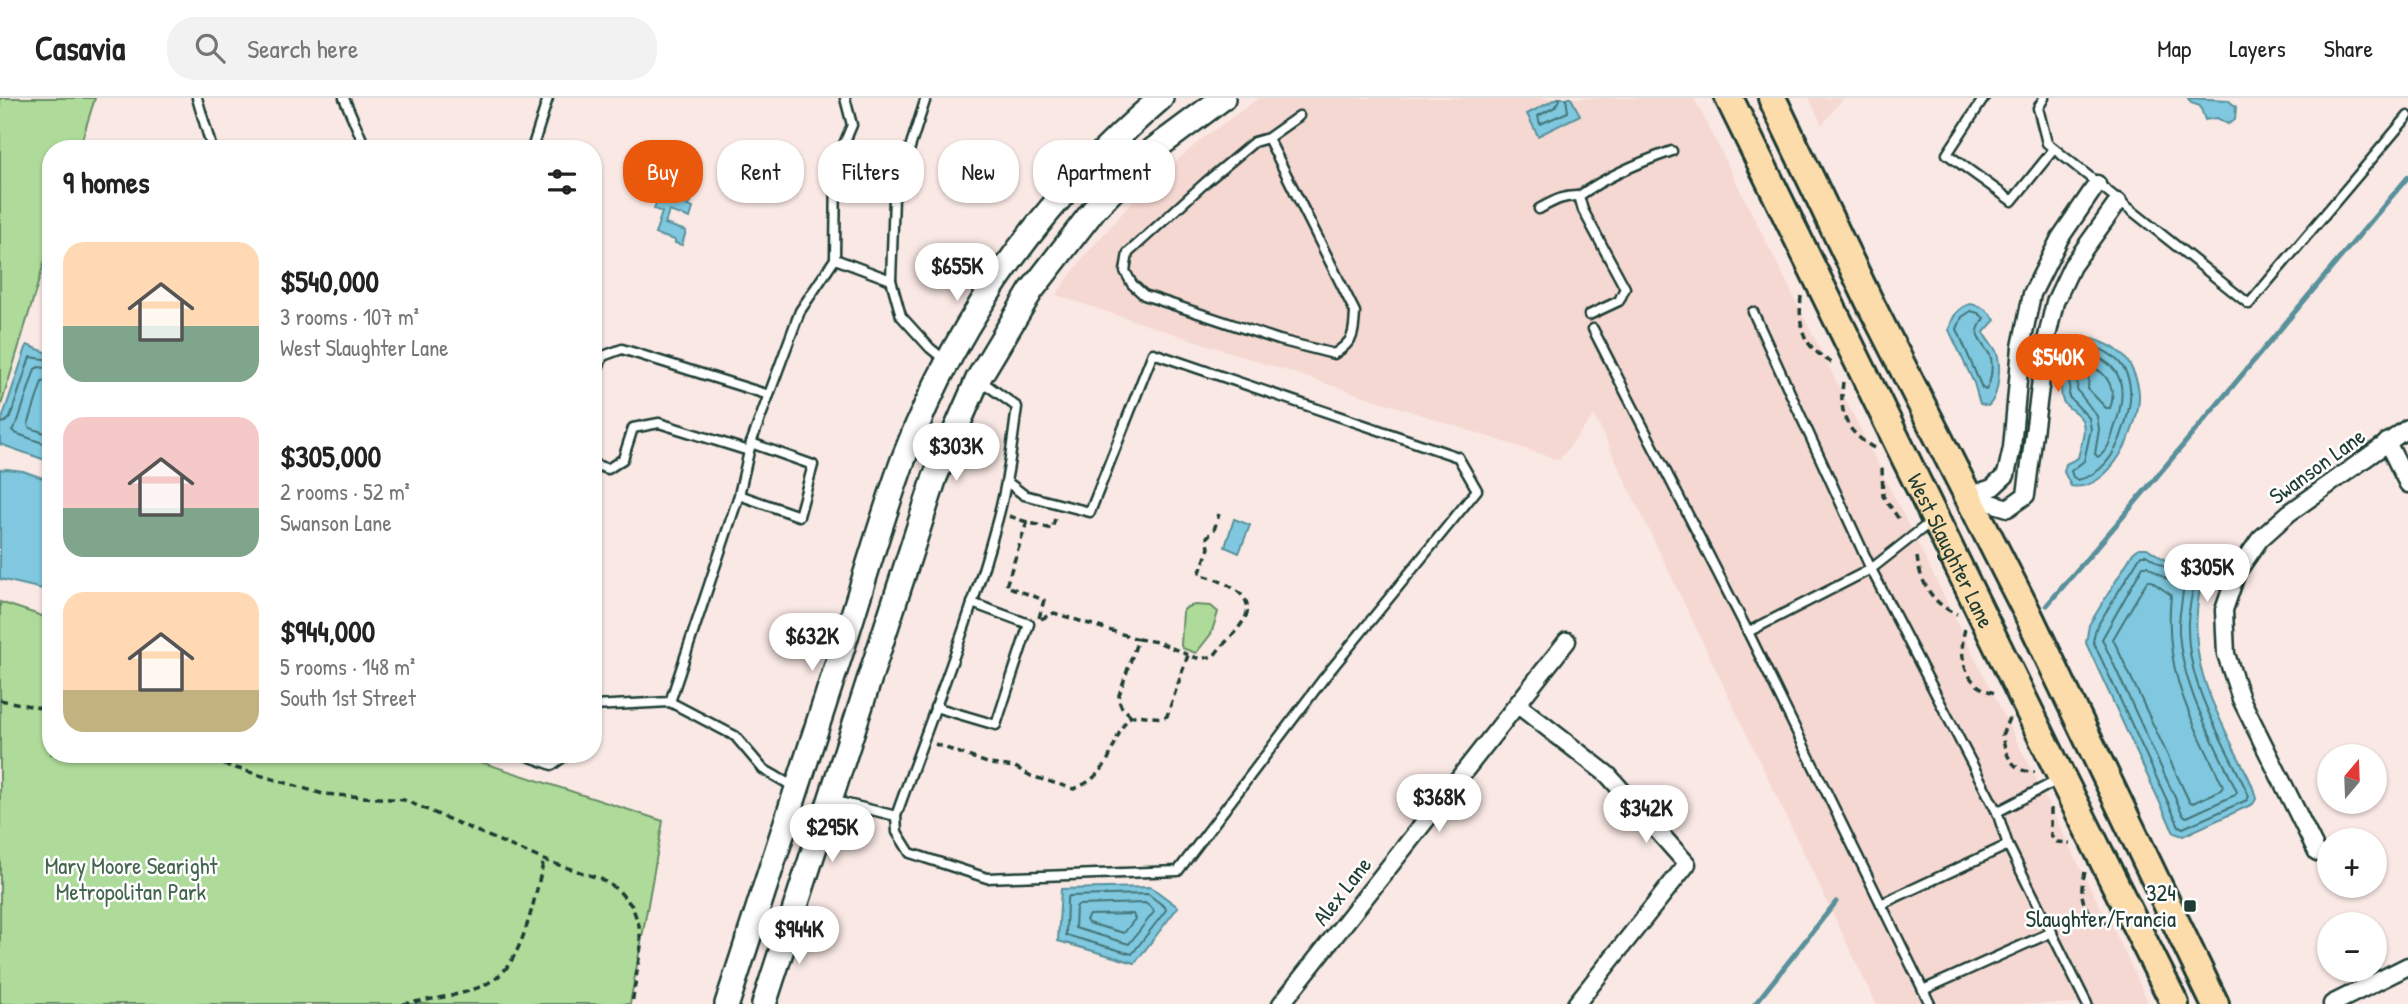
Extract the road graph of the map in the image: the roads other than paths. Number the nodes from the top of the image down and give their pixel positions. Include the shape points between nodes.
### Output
1 (197, 98) edge
2 (344, 98) edge
3 (548, 98) edge
4 (845, 98) edge
5 (926, 98) edge
6 (1161, 98) edge
7 (1223, 98) edge
8 (1729, 98) edge
9 (1772, 98) edge
10 (1984, 98) edge
11 (2044, 98) edge
12 (1299, 116) dead end
13 (2408, 116) edge
14 (1268, 138) junction
15 (209, 140) edge
16 (362, 140) edge
17 (535, 140) edge
18 (2054, 149) junction
19 (1672, 151) dead end
20 (1757, 156) junction
21 (2097, 184) junction
22 (1579, 196) junction
23 (2118, 202) junction
24 (1539, 209) dead end
25 (835, 259) junction
26 (891, 280) junction
27 (1871, 305) junction
28 (1753, 312) dead end
29 (1589, 315) dead end
30 (1593, 329) dead end
31 (602, 358) edge
32 (948, 362) junction
33 (978, 379) junction
34 (769, 395) junction
35 (2408, 428) edge
36 (2387, 442) junction
37 (750, 447) junction
38 (602, 467) edge
39 (1006, 481) junction
40 (2408, 484) edge
41 (738, 495) junction
42 (1968, 496) junction
43 (1936, 518) junction
44 (1871, 569) junction
45 (972, 603) junction
46 (1748, 632) junction
47 (1567, 641) dead end
48 (670, 702) junction
49 (1518, 705) junction
50 (602, 706) edge
51 (934, 707) junction
52 (2062, 778) junction
53 (797, 789) junction
54 (830, 800) junction
55 (1997, 812) junction
56 (896, 816) junction
57 (2008, 845) junction
58 (2317, 852) dead end
59 (1881, 904) junction
60 (2052, 932) junction
61 (2408, 966) edge
62 (1923, 990) junction
63 (727, 1004) edge
64 (764, 1004) edge
65 (1282, 1004) edge
66 (1576, 1004) edge
67 (1930, 1004) edge
68 (2087, 1004) edge
69 (2175, 1004) edge
70 (2215, 1004) edge
71 (2332, 1004) edge

1 - 15 lane
2 - 16 lane
3 - 17 lane
4 - 25 lane via 852,125 836,163
5 - 26 lane via 894,197
6 - 32 main road via 1123,130 1045,213 1004,266
7 - 33 main road via 1153,150 1096,207 1031,291
8 - 20 main road, West Slaughter Lane
9 - 27 main road, West Slaughter Lane
10 - 18 lane via 1947,154 1990,186 2012,201
11 - 18 lane via 2038,108 2047,143
12 - 14 lane
13 - 23 lane via 2249,304
14 - 14 lane via 1254,142 1128,253 1125,271 1143,295 1335,354 1349,344 1355,312
18 - 21 lane
19 - 22 lane
20 - 27 main road via 1767,153 1774,158 1843,292
20 - 43 main road, West Slaughter Lane
21 - 23 lane
21 - 42 street via 2060,238 2032,294 2006,475 1992,488
22 - 24 lane via 1559,198
22 - 29 lane via 1625,288 1619,301
23 - 42 street via 2072,266 2055,302 2026,495 2008,508
25 - 26 lane
25 - 34 lane via 800,312
26 - 32 lane via 901,316
27 - 42 main road, West Slaughter Lane
28 - 44 lane
30 - 46 lane
31 - 34 lane via 622,349
32 - 33 main road
32 - 53 main road via 903,461
33 - 39 lane via 1017,407
33 - 54 main road via 934,477
34 - 37 lane
35 - 36 street, Swanson Lane
36 - 40 street
36 - 58 street, Swanson Lane via 2260,539 2237,572 2224,610 2226,654 2241,699
37 - 38 lane via 659,423 633,428 624,459 608,469
37 - 41 lane
37 - 41 lane via 813,465 799,516
39 - 45 lane
39 - 56 lane via 1024,495 1090,512 1153,353 1458,457 1477,490 1324,678 1178,871 987,878 910,853 897,832
41 - 48 lane
42 - 43 main road
42 - 70 main road, West Slaughter Lane
43 - 44 lane
43 - 52 main road, West Slaughter Lane
44 - 46 lane
44 - 55 lane
45 - 51 lane
45 - 51 lane via 1029,624 996,725
46 - 59 lane
47 - 49 street, Alex Lane
48 - 50 lane
48 - 53 lane via 735,736 763,769
49 - 65 street, Alex Lane
49 - 66 street via 1608,775 1687,864
51 - 56 lane
52 - 55 lane
52 - 69 main road, West Slaughter Lane
53 - 54 main road
53 - 63 main road
54 - 56 lane
54 - 64 main road
55 - 57 lane
57 - 59 lane
57 - 60 lane
59 - 62 lane
60 - 62 lane
60 - 68 lane
61 - 71 street
62 - 67 lane

